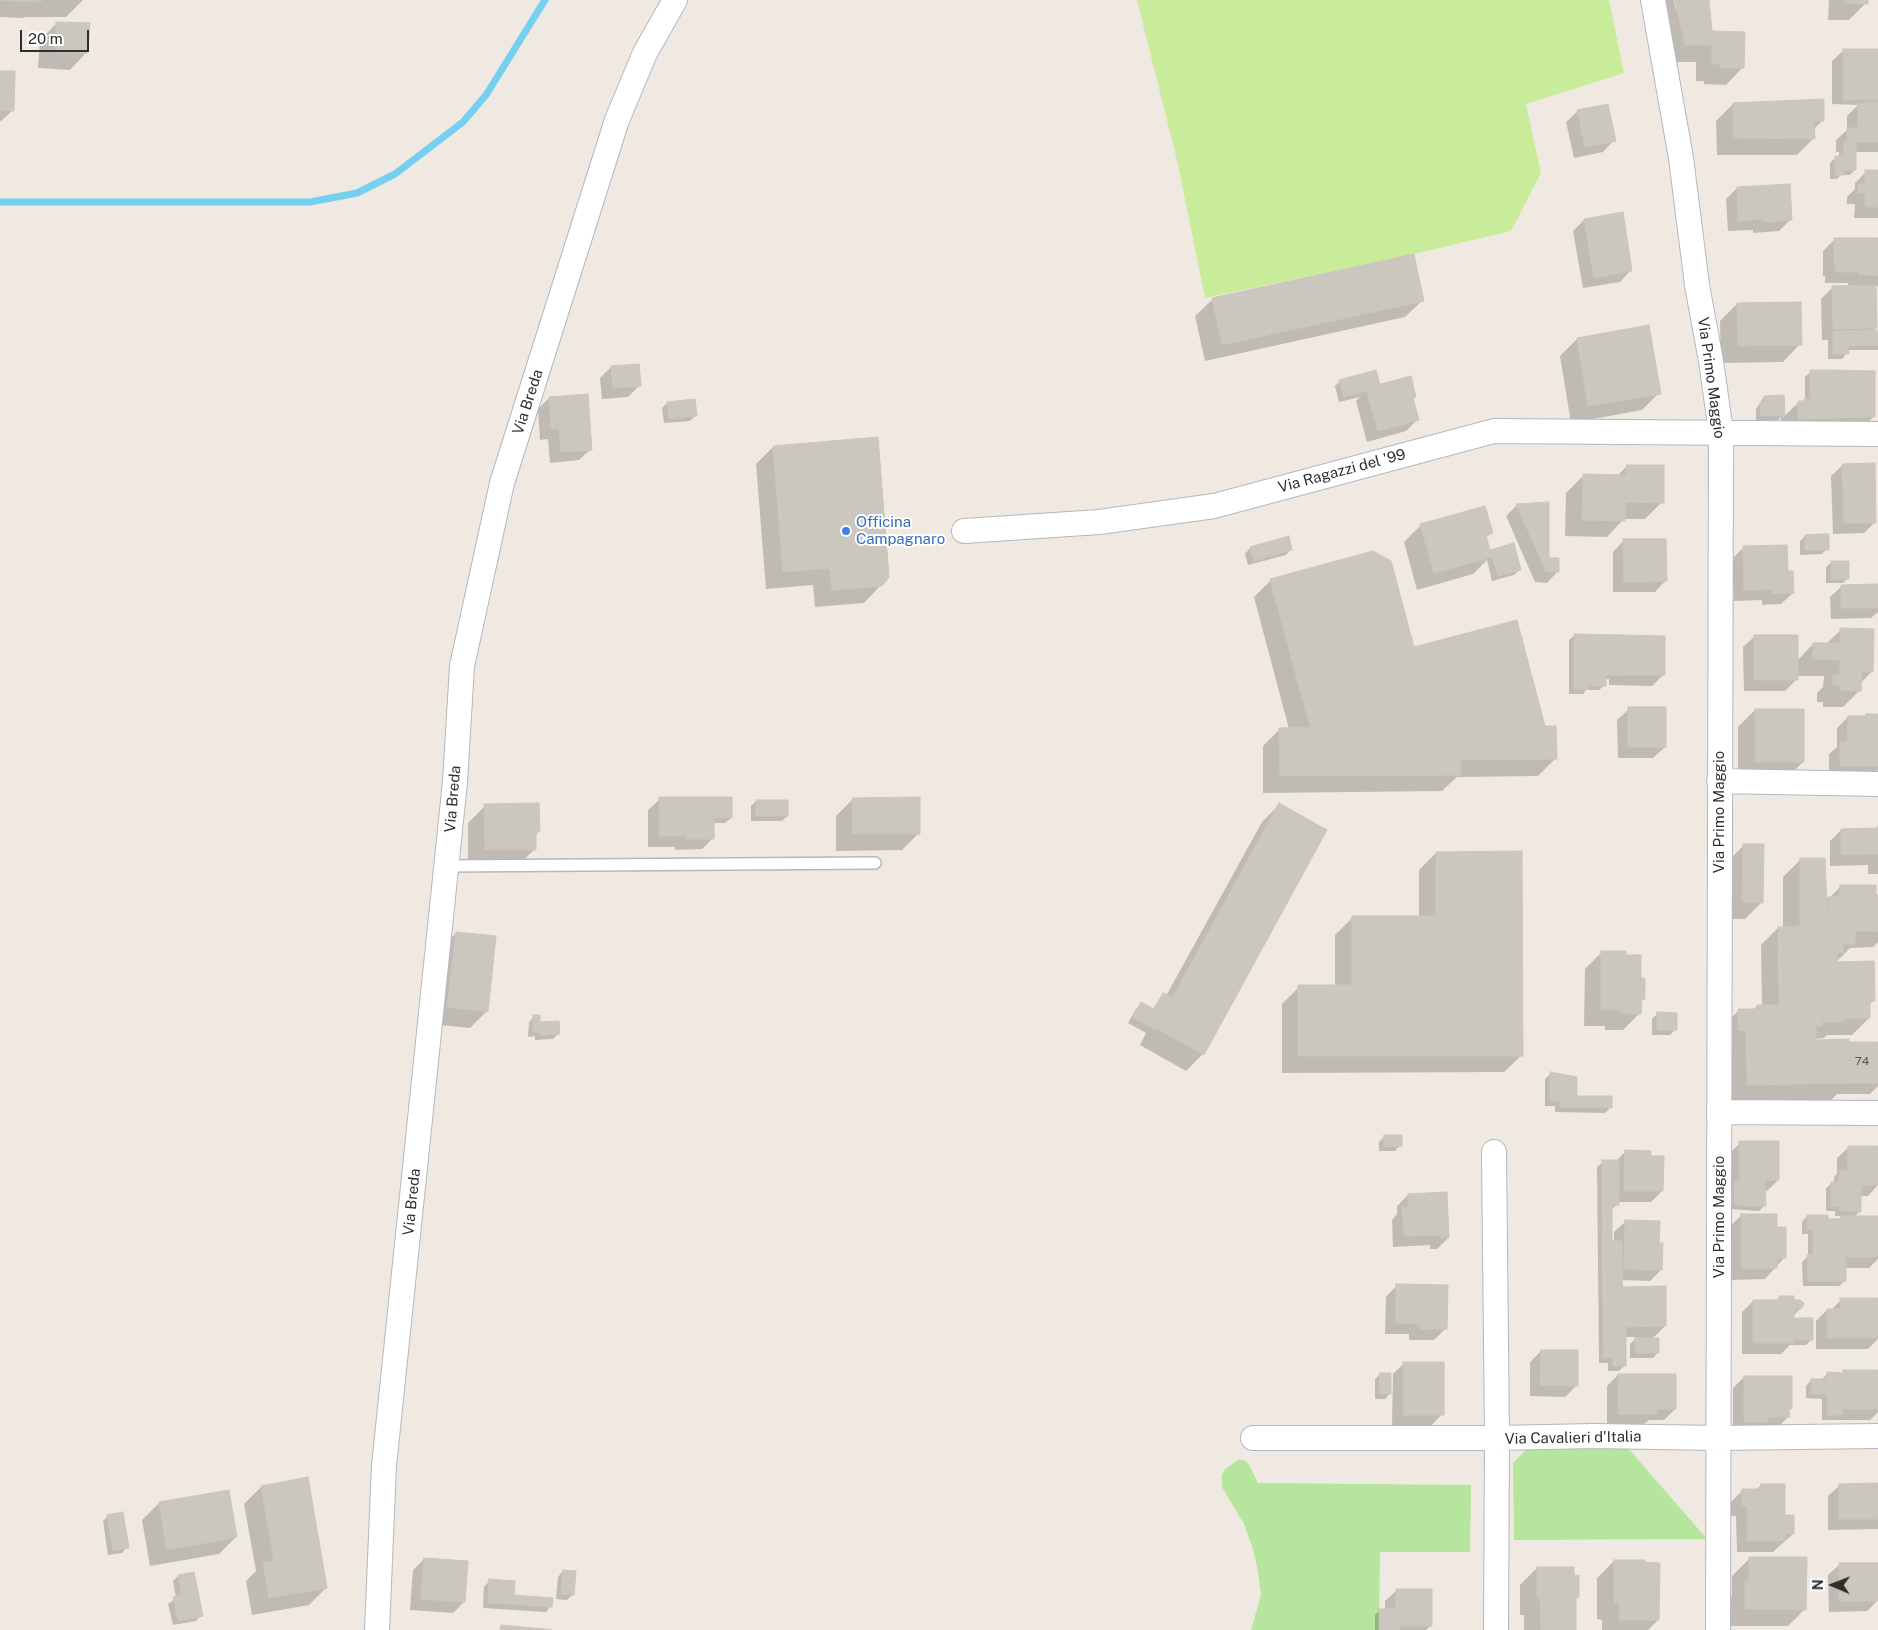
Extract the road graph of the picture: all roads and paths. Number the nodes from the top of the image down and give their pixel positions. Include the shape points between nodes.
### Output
1 (675, 0) edge
2 (1653, 0) edge
3 (1721, 432) junction
4 (1878, 434) edge
5 (964, 531) dead end
6 (1719, 781) junction
7 (1878, 784) edge
8 (875, 864) dead end
9 (446, 866) junction
10 (1719, 1112) junction
11 (1878, 1113) edge
12 (1494, 1152) dead end
13 (1878, 1436) edge
14 (1254, 1438) dead end
15 (1498, 1438) junction
16 (1719, 1438) junction
17 (377, 1630) edge
18 (1496, 1630) edge
19 (1718, 1630) edge

1 - 9 street, Via Breda via 645,53 617,120 502,482 462,666
2 - 3 street, Via Primo Maggio via 1681,158 1697,285 1712,361
3 - 4 street, Via Ragazzi del '99
3 - 5 street, Via Ragazzi del '99 via 1494,430 1214,506 1099,522
3 - 6 street, Via Primo Maggio
6 - 7 street
6 - 10 street, Via Primo Maggio
8 - 9 lane
9 - 17 street, Via Breda via 384,1466
10 - 11 street
10 - 16 street, Via Primo Maggio
12 - 15 street
13 - 16 street, Via Cavalieri d'Italia
14 - 15 street
15 - 16 street, Via Cavalieri d'Italia
15 - 18 street, Via Cavalieri d'Italia
16 - 19 street, Via Primo Maggio

